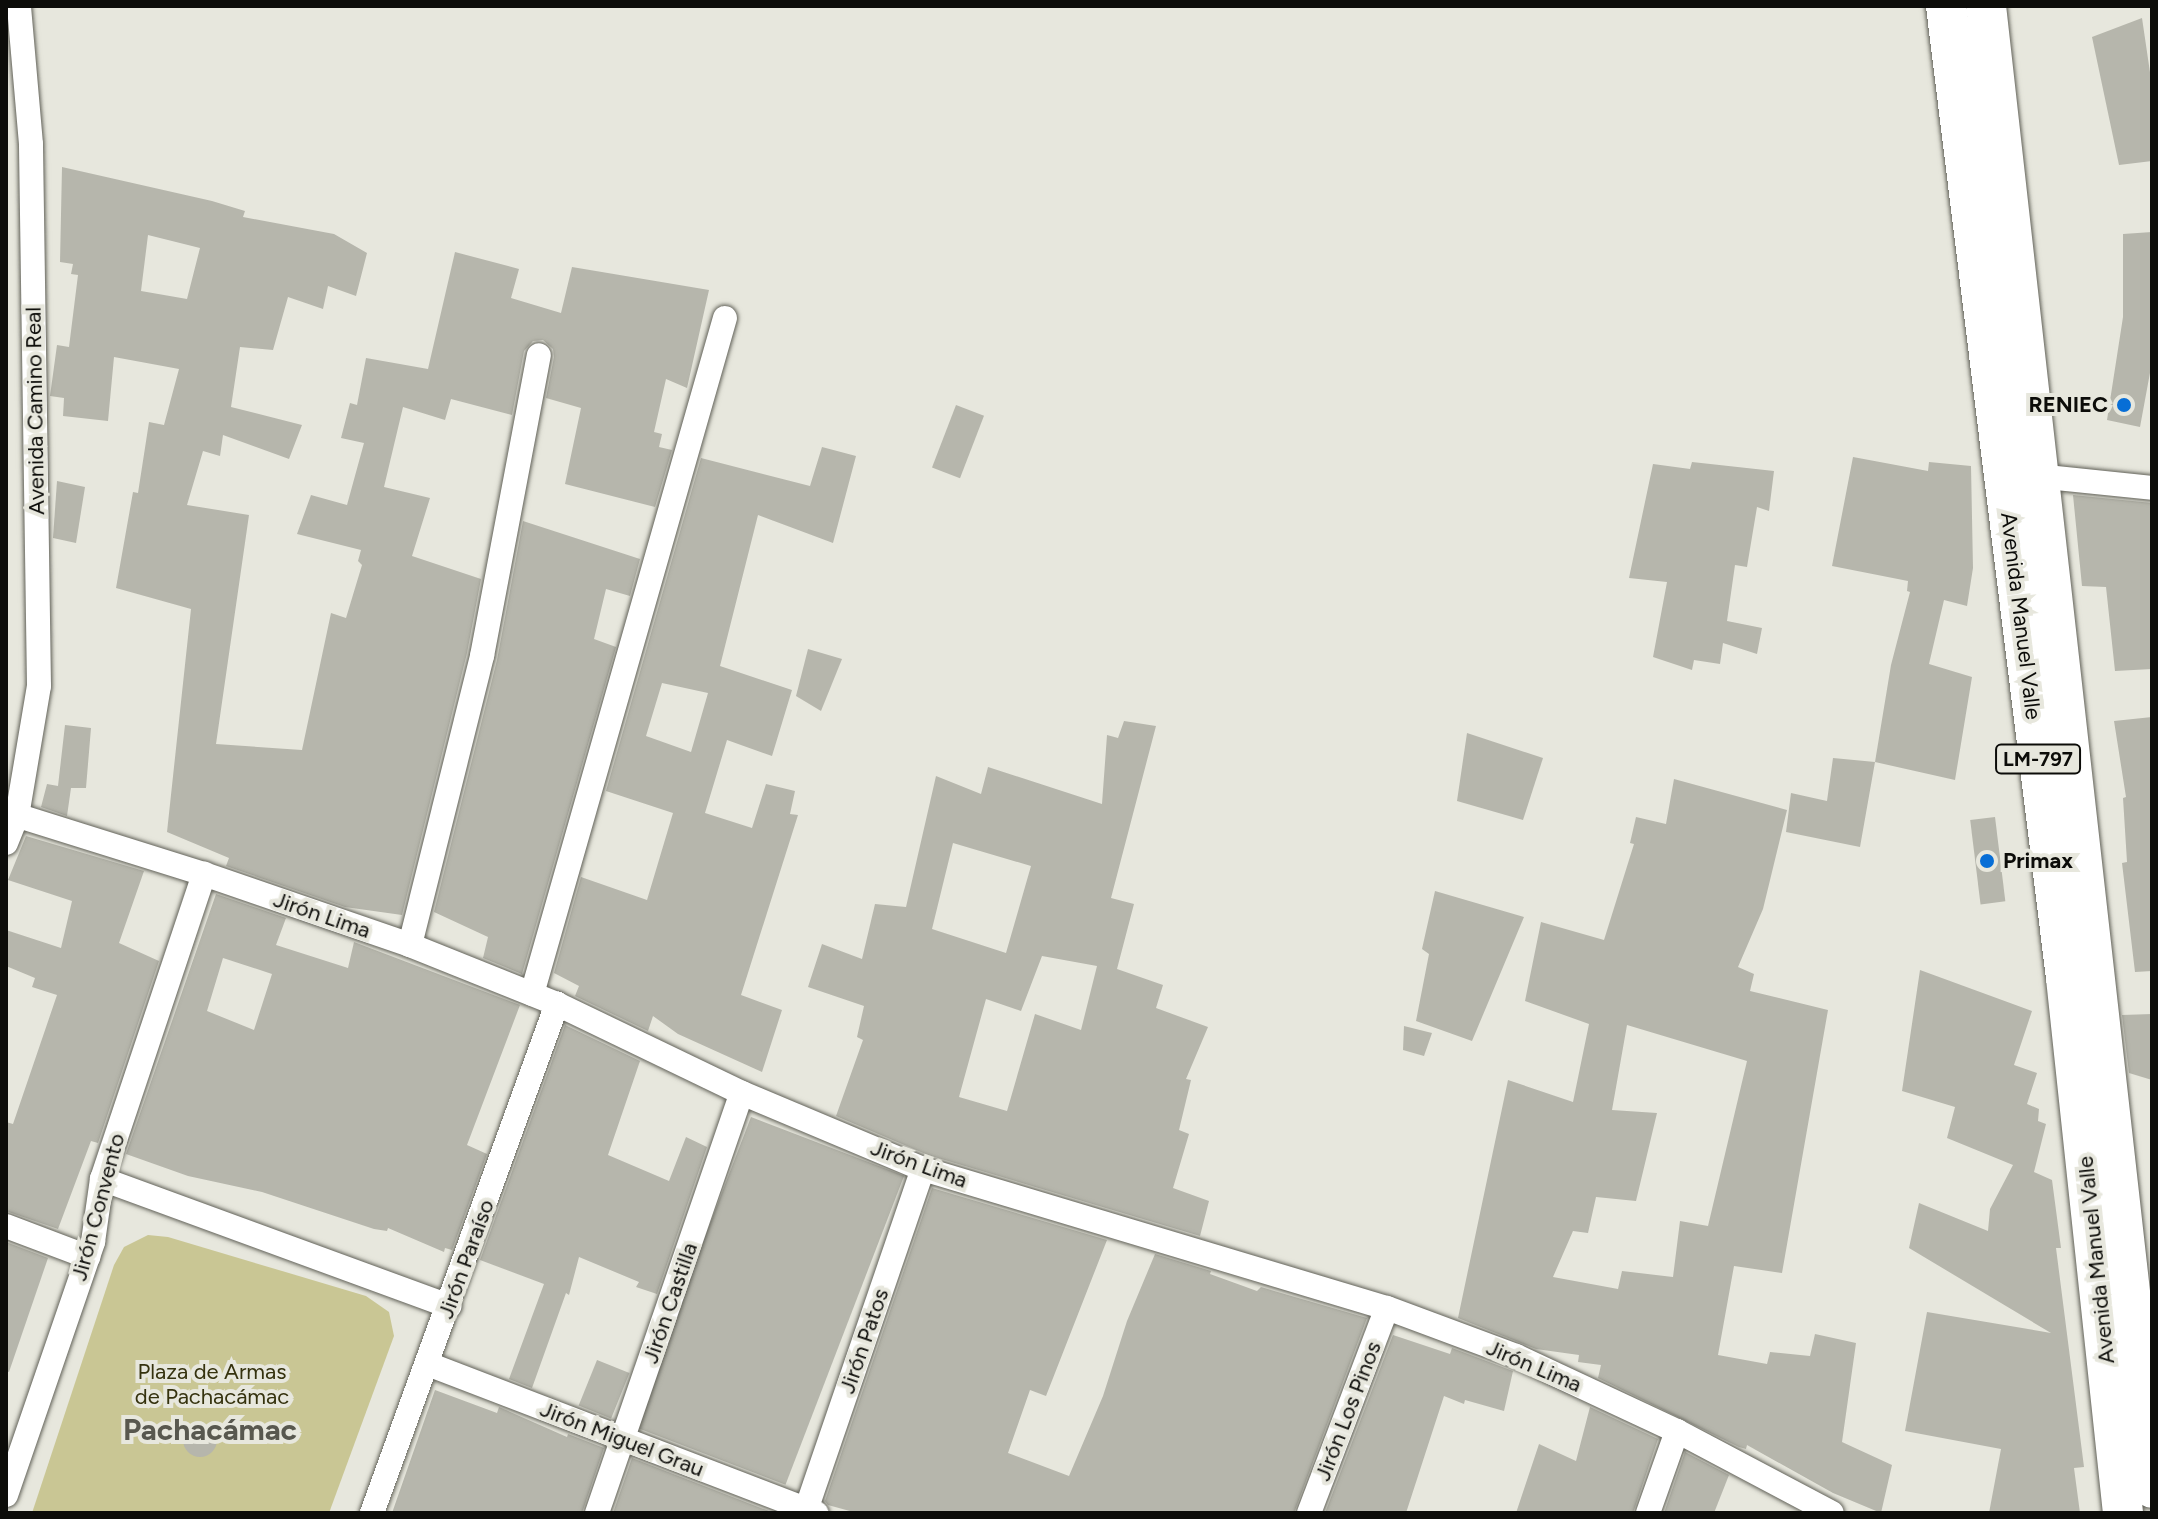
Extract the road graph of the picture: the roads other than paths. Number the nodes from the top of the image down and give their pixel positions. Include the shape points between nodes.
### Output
1 (19, 6) edge
2 (1946, 6) edge
3 (1986, 6) edge
4 (725, 318) dead end
5 (539, 355) dead end
6 (2021, 474) junction
7 (2152, 488) edge
8 (11, 814) edge
9 (6, 843) edge
10 (204, 874) junction
11 (410, 945) junction
12 (532, 994) junction
13 (557, 1004) junction
14 (742, 1093) junction
15 (923, 1169) junction
16 (102, 1179) junction
17 (6, 1226) edge
18 (88, 1257) junction
19 (449, 1306) junction
20 (1387, 1308) junction
21 (428, 1364) junction
22 (1677, 1431) junction
23 (623, 1439) junction
24 (2152, 1488) edge
25 (6, 1495) edge
26 (809, 1512) edge
27 (372, 1513) edge
28 (597, 1513) edge
29 (1309, 1513) edge
30 (1648, 1513) edge
31 (1832, 1513) edge
32 (2123, 1513) edge

1 - 8 street, Avenida Camino Real via 31,144 39,686
2 - 6 main road, Avenida Manuel Valle / LM-797
3 - 6 main road, Avenida Manuel Valle / LM-797
4 - 12 street
5 - 11 street via 482,656
6 - 7 street
6 - 24 main road, Avenida Manuel Valle / LM-797
6 - 32 main road, Avenida Manuel Valle / LM-797 via 2066,978
8 - 9 street, Avenida Camino Real
8 - 10 street, Jirón Lima
10 - 11 street, Jirón Lima
10 - 16 street, Jirón Convento
11 - 12 street, Jirón Lima
12 - 13 street, Jirón Lima
13 - 14 street, Jirón Lima
13 - 19 street, Jirón Paraíso
14 - 15 street, Jirón Lima
14 - 23 street, Jirón Castilla
15 - 20 street, Jirón Lima
15 - 26 street, Jirón Patos
16 - 18 street, Jirón Convento
16 - 19 street
17 - 18 street
18 - 25 street, Jirón Convento
19 - 21 street, Jirón Paraíso
20 - 22 street, Jirón Lima via 1516,1356
20 - 29 street, Jirón Los Pinos
21 - 23 street, Jirón Miguel Grau
21 - 27 street, Jirón Paraíso
22 - 30 street
22 - 31 street, Jirón Lima
23 - 26 street, Jirón Miguel Grau
23 - 28 street, Jirón Castilla

